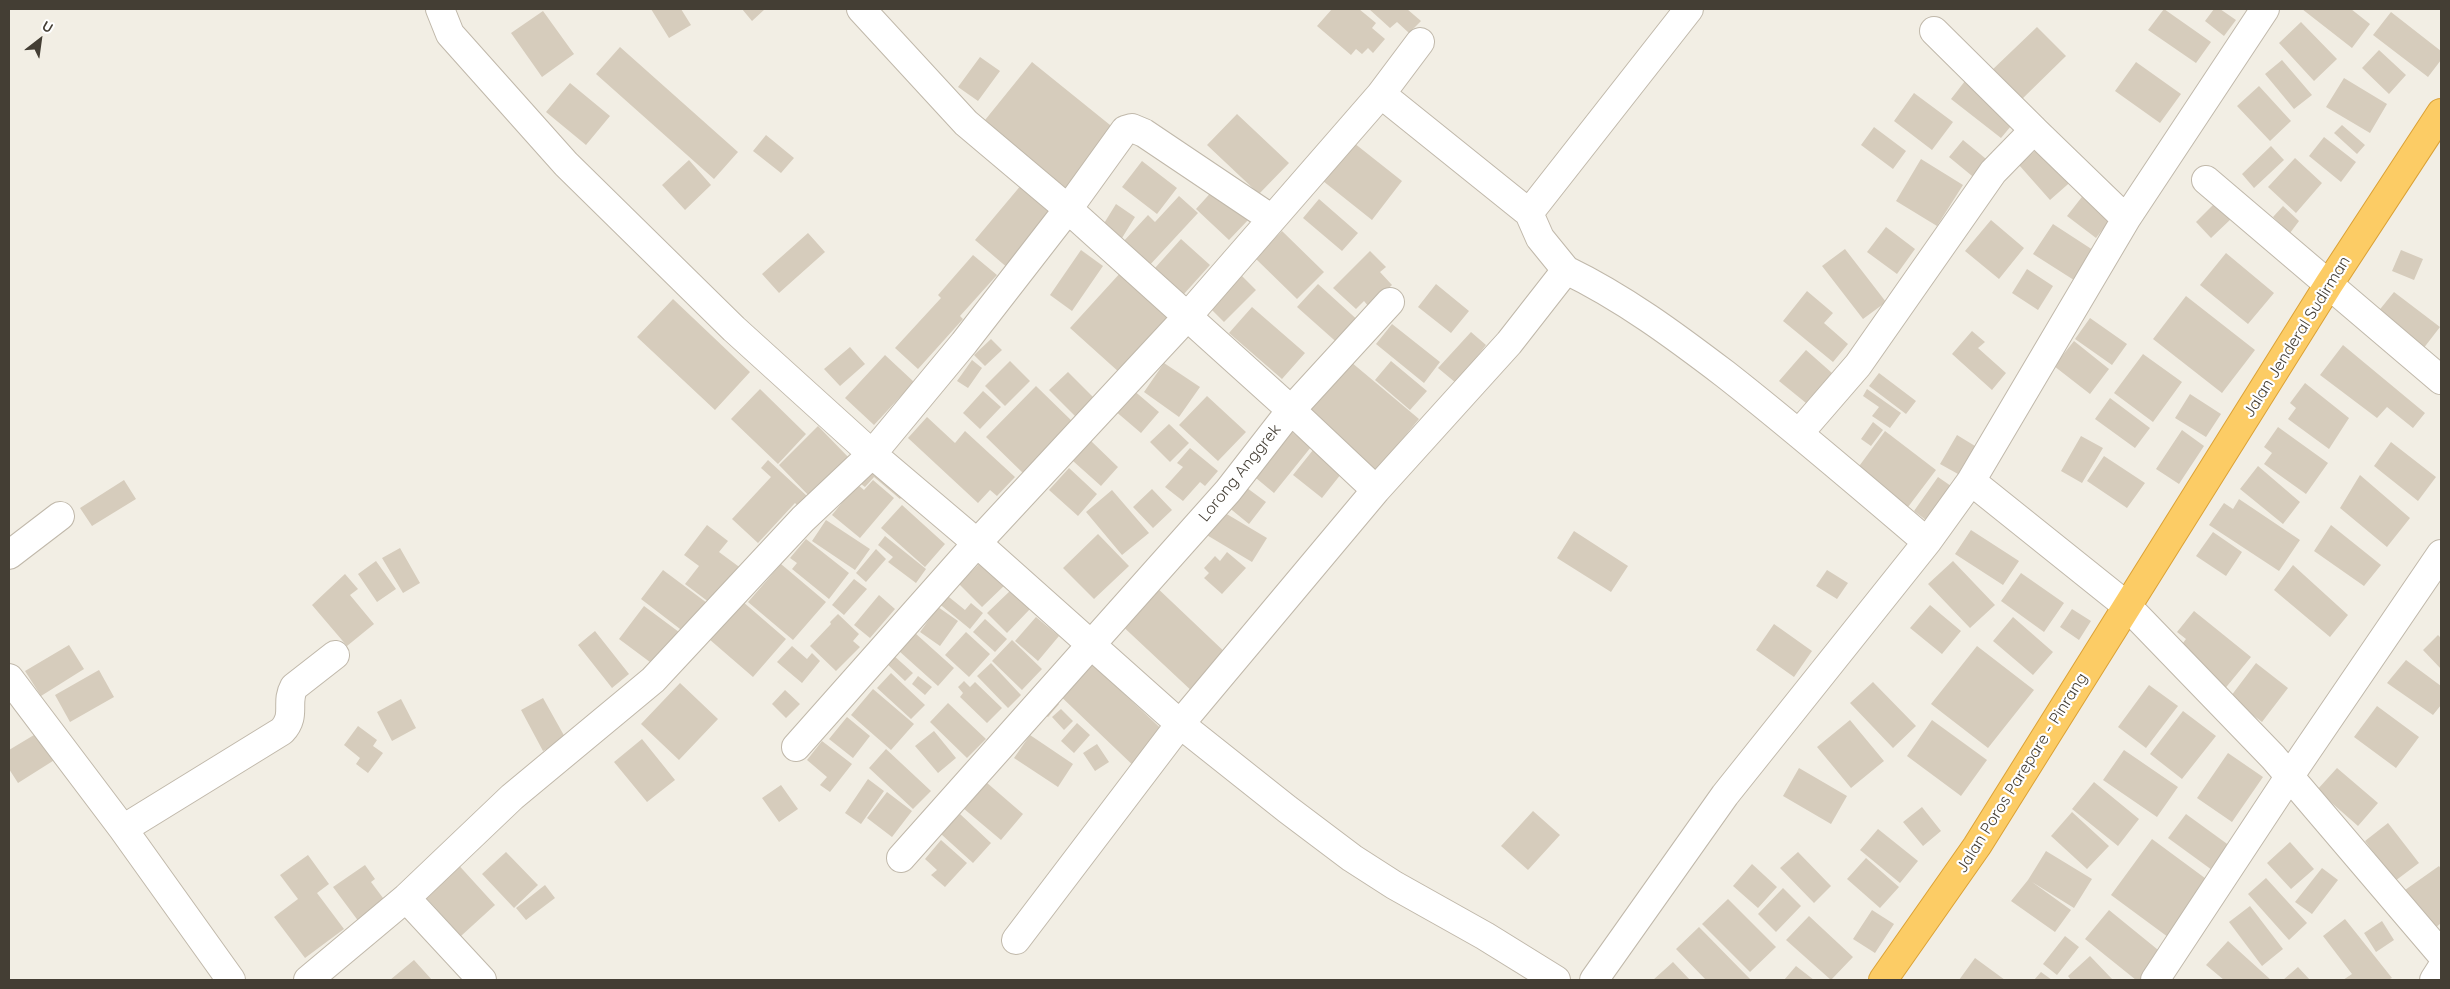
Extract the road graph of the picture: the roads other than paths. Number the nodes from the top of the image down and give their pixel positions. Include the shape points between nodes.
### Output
1 (440, 9) edge
2 (860, 9) edge
3 (1689, 9) edge
4 (2265, 9) edge
5 (1934, 31) dead end
6 (1420, 42) dead end
7 (1381, 94) junction
8 (2441, 113) edge
9 (2034, 130) junction
10 (2206, 180) dead end
11 (1068, 209) junction
12 (1529, 213) junction
13 (1272, 219) junction
14 (2126, 219) junction
15 (1566, 270) junction
16 (2329, 284) junction
17 (1390, 302) dead end
18 (1186, 318) junction
19 (2441, 380) edge
20 (1291, 410) junction
21 (1800, 432) junction
22 (872, 454) junction
23 (1971, 481) junction
24 (1376, 490) junction
25 (60, 516) dead end
26 (1927, 542) junction
27 (978, 543) junction
28 (2441, 554) edge
29 (9, 555) edge
30 (2155, 562) joint
31 (2127, 606) junction
32 (1092, 644) junction
33 (335, 655) dead end
34 (9, 678) edge
35 (1180, 724) junction
36 (796, 747) dead end
37 (2289, 777) junction
38 (123, 829) junction
39 (901, 858) dead end
40 (406, 898) junction
41 (1016, 940) dead end
42 (2441, 954) edge
43 (2441, 969) edge
44 (231, 980) edge
45 (308, 980) edge
46 (482, 980) edge
47 (1556, 980) edge
48 (1594, 980) edge
49 (1883, 980) edge
50 (2156, 980) edge
51 (2434, 980) edge

1 - 22 street via 450,34 566,164 734,329
2 - 11 street via 966,123
3 - 12 street
4 - 14 street
5 - 9 street
6 - 7 street
7 - 12 street
7 - 13 street
8 - 16 highway, Jalan Jenderal Sudirman
9 - 14 street
9 - 21 street via 1993,172 1858,365
10 - 16 street
11 - 13 street via 1121,134 1132,128
11 - 18 street
11 - 22 street via 964,344
12 - 15 street via 1540,238
13 - 18 street
14 - 23 street
15 - 21 street via 1637,309
15 - 24 street via 1503,350
16 - 19 street
16 - 30 highway, Jalan Jenderal Sudirman
17 - 20 street, Lorong Anggrek
18 - 20 street
18 - 27 street
20 - 24 street
20 - 32 street, Lorong Anggrek via 1228,491
21 - 26 street
22 - 27 street
22 - 40 street via 803,519 653,680 512,797
23 - 26 street
23 - 31 street
24 - 35 street
25 - 29 street
26 - 48 street via 1725,795
27 - 32 street
27 - 36 street
28 - 37 street
30 - 31 highway, Jalan Poros Parepare - Pinrang
31 - 37 street
31 - 49 highway, Jalan Poros Parepare - Pinrang via 1977,846
32 - 35 street
32 - 39 street, Lorong Anggrek
33 - 38 street via 294,687 291,717 282,731
34 - 38 street
35 - 41 street
35 - 47 street via 1352,858
37 - 42 street
37 - 50 street
38 - 44 street
40 - 45 street
40 - 46 street
43 - 51 street

